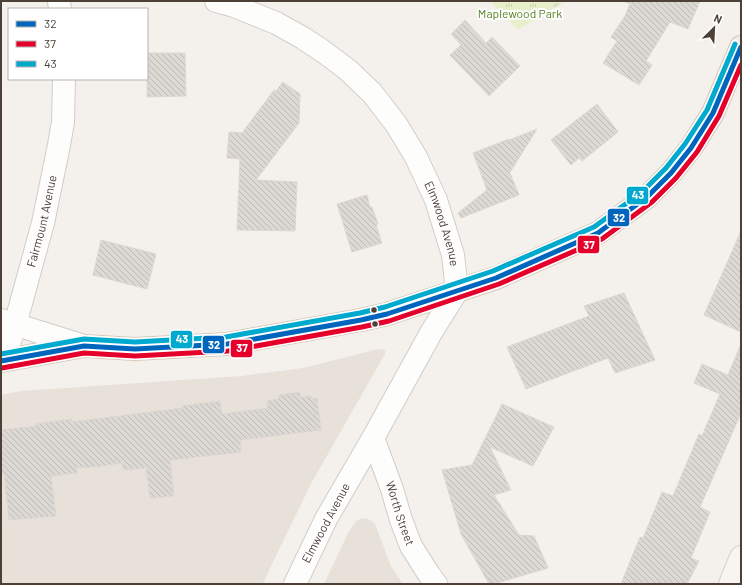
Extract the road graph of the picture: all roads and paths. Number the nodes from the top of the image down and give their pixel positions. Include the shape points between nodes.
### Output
1 (216, 1) edge
2 (741, 47) edge
3 (64, 80) edge
4 (457, 291) junction
5 (8, 323) edge
6 (84, 346) junction
7 (3, 361) edge
8 (373, 438) junction
9 (741, 557) edge
10 (295, 584) edge
11 (436, 584) edge
12 (730, 584) edge

1 - 4 street, Elmwood Avenue via 276,23 303,38 348,70 372,93 396,124 416,157 436,200 453,255
2 - 4 main road via 714,113 691,148 647,197 598,233 496,278
3 - 5 street, Fairmount Avenue via 63,122 42,223
4 - 6 main road via 361,320 227,344 136,348
4 - 8 street, Elmwood Avenue
5 - 6 street
5 - 7 street, Fairmount Avenue
6 - 7 main road
8 - 10 street, Elmwood Avenue via 326,519
8 - 11 street, Worth Street via 411,546
9 - 12 street

